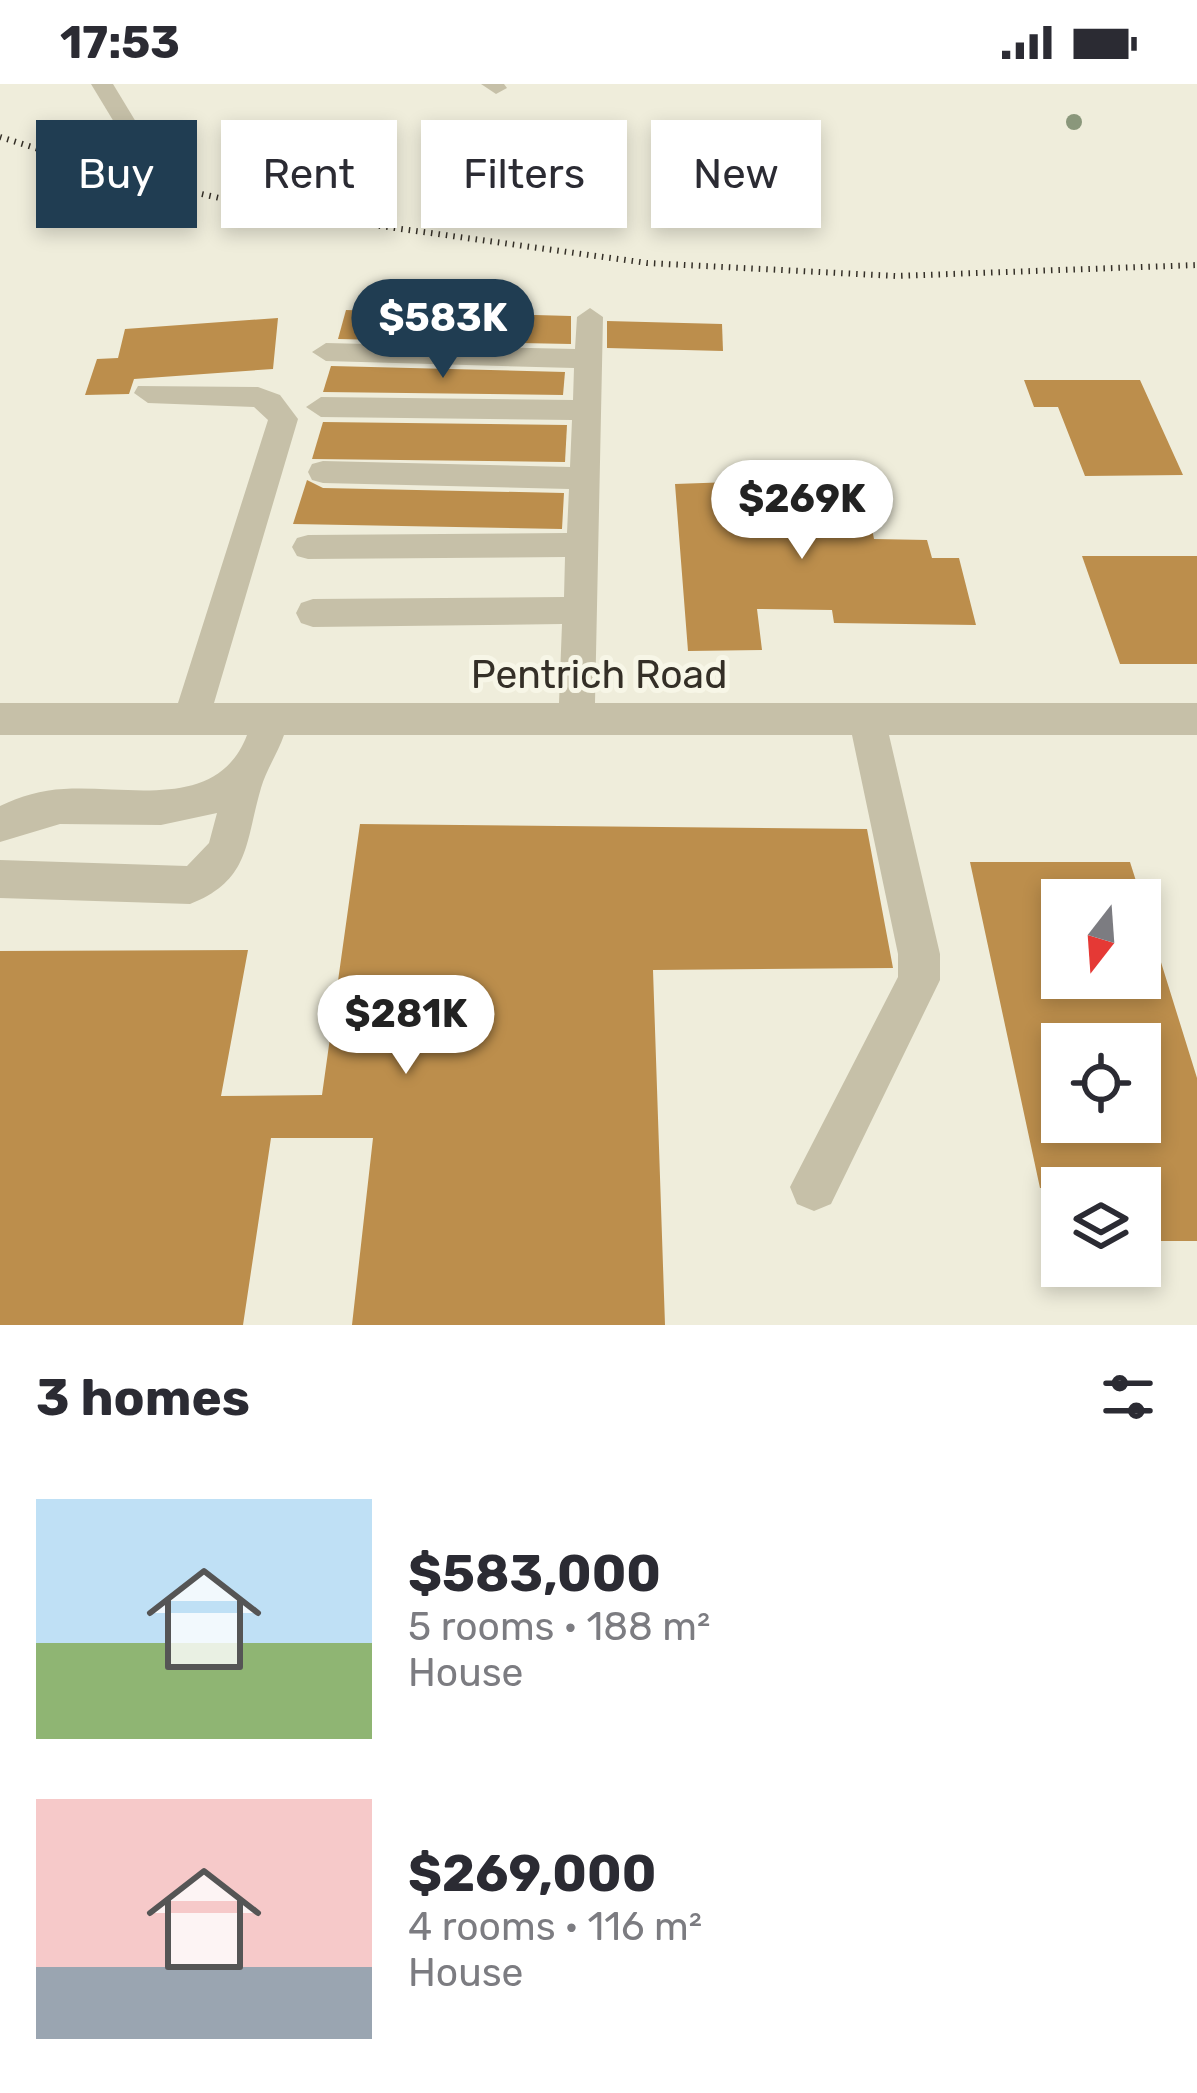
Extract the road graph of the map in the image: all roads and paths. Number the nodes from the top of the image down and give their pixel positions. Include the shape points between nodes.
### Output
1 (102, 84) edge
2 (123, 120) edge
3 (590, 317) dead end
4 (326, 352) dead end
5 (589, 359) junction
6 (148, 393) dead end
7 (321, 407) dead end
8 (587, 410) junction
9 (323, 472) dead end
10 (584, 478) junction
11 (582, 545) junction
12 (308, 547) dead end
13 (580, 610) junction
14 (313, 613) dead end
15 (272, 717) junction
16 (192, 718) junction
17 (867, 718) junction
18 (0, 719) edge
19 (1197, 719) edge
20 (576, 722) junction
21 (244, 778) junction
22 (0, 824) edge
23 (0, 879) edge
24 (814, 1187) dead end

1 - 2 street
3 - 5 street
4 - 5 street
5 - 8 street
6 - 16 street via 258,398 283,419
7 - 8 street
8 - 10 street
9 - 10 street
10 - 11 street
11 - 12 street
11 - 13 street
13 - 14 street
13 - 20 street
15 - 16 street, Pentrich Road
15 - 20 street, Pentrich Road
15 - 21 street
16 - 18 street, Pentrich Road
17 - 19 street, Pentrich Road
17 - 20 street, Pentrich Road
17 - 24 street via 919,980
21 - 22 street via 211,799 180,806 47,806
21 - 23 street via 226,855 203,880

